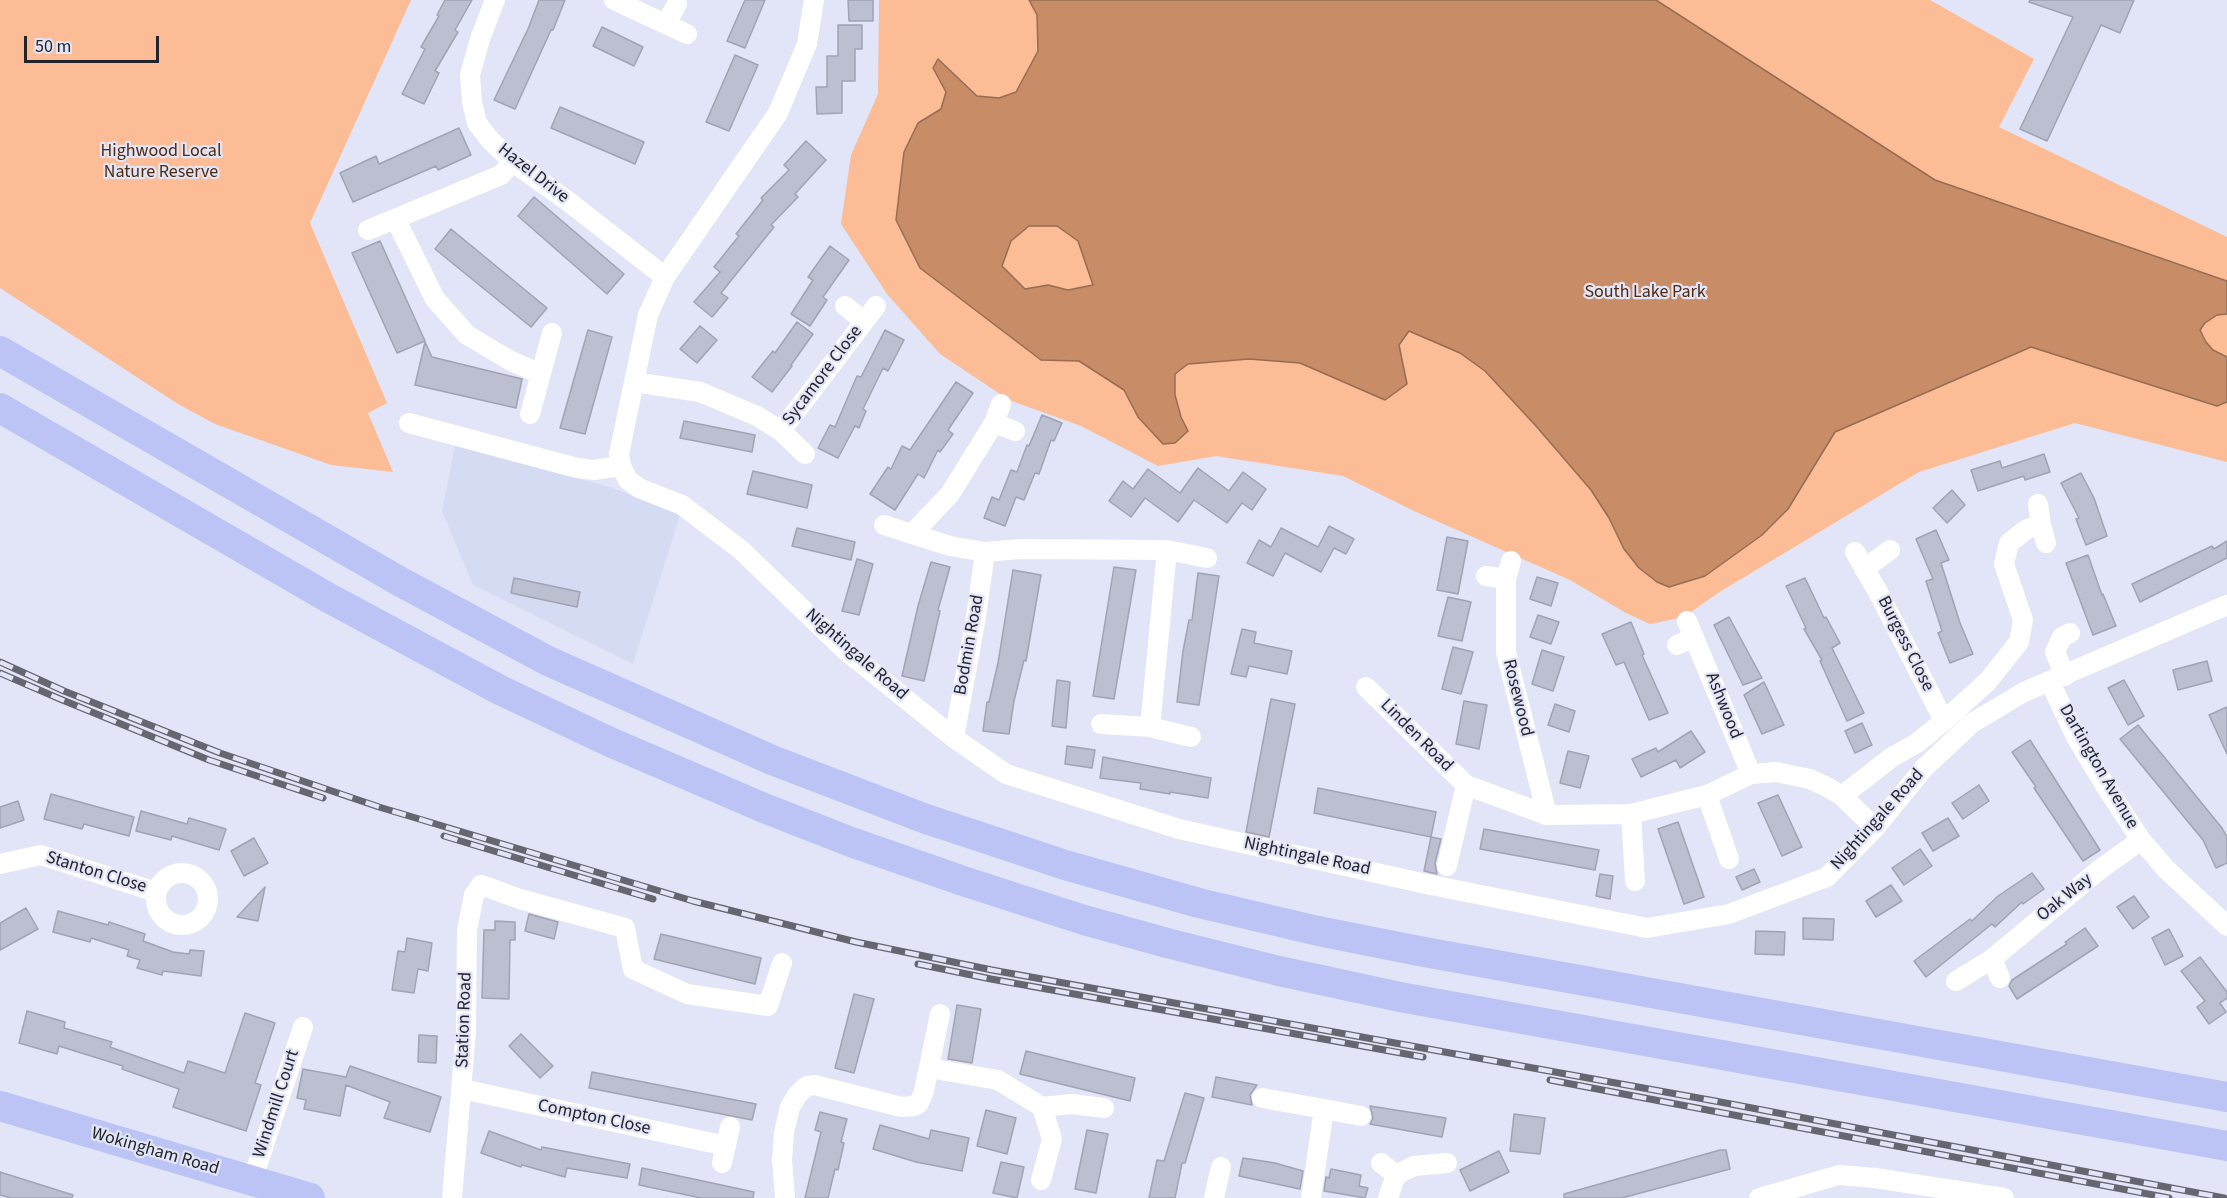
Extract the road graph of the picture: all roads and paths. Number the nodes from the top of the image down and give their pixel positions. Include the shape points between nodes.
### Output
1 (495, 0) edge
2 (614, 0) edge
3 (814, 0) edge
4 (677, 4) dead end
5 (666, 24) junction
6 (687, 34) dead end
7 (513, 162) junction
8 (396, 220) junction
9 (368, 230) dead end
10 (665, 277) junction
11 (845, 306) dead end
12 (552, 333) dead end
13 (0, 351) edge
14 (541, 374) junction
15 (634, 382) junction
16 (1001, 404) dead end
17 (0, 408) edge
18 (530, 414) dead end
19 (409, 423) dead end
20 (994, 423) junction
21 (781, 431) junction
22 (1015, 431) dead end
23 (805, 454) dead end
24 (621, 466) junction
25 (2038, 504) dead end
26 (884, 525) dead end
27 (912, 534) junction
28 (1167, 550) junction
29 (1890, 550) dead end
30 (985, 552) junction
31 (1855, 552) dead end
32 (1208, 558) dead end
33 (1864, 569) junction
34 (1501, 572) dead end
35 (2225, 610) edge
36 (2070, 633) dead end
37 (1686, 634) dead end
38 (2057, 679) junction
39 (1366, 687) dead end
40 (1944, 721) junction
41 (1101, 724) dead end
42 (1150, 727) junction
43 (1191, 737) dead end
44 (954, 738) junction
45 (1751, 774) junction
46 (1466, 785) junction
47 (1707, 795) junction
48 (1842, 796) junction
49 (1631, 814) junction
50 (1547, 815) junction
51 (1875, 828) junction
52 (2141, 840) junction
53 (1729, 859) dead end
54 (0, 864) edge
55 (1447, 866) dead end
56 (1635, 881) dead end
57 (156, 892) dead end
58 (2227, 926) edge
59 (1992, 959) junction
60 (782, 963) dead end
61 (2000, 978) dead end
62 (1956, 981) dead end
63 (940, 1014) dead end
64 (303, 1027) dead end
65 (929, 1068) junction
66 (462, 1089) junction
67 (2227, 1097) edge
68 (1262, 1098) dead end
69 (0, 1106) edge
70 (1042, 1107) junction
71 (1104, 1108) dead end
72 (1324, 1109) junction
73 (1361, 1116) dead end
74 (729, 1127) dead end
75 (2227, 1146) edge
76 (1447, 1162) dead end
77 (1221, 1167) dead end
78 (1041, 1180) dead end
79 (252, 1181) junction
80 (1809, 1191) edge
81 (310, 1198) edge
82 (452, 1198) edge
83 (785, 1198) edge
84 (1215, 1198) edge
85 (1311, 1198) edge
86 (1388, 1198) edge
87 (1759, 1198) edge
88 (2004, 1198) edge

1 - 7 street, Hazel Drive via 470,75 471,102 477,123
2 - 5 street
3 - 10 street via 807,44 778,113
4 - 5 street
5 - 6 street
7 - 8 street via 501,175
7 - 10 street, Hazel Drive
8 - 9 street
8 - 14 street via 435,299 467,335
10 - 15 street via 648,315
11 - 21 street, Sycamore Close via 870,313
12 - 14 street
13 - 67 main road via 399,582 548,660 772,760 926,819 1199,903 1318,931
14 - 18 street
15 - 21 street, Sycamore Close via 700,392 757,416
15 - 24 street
16 - 20 street
17 - 75 main road via 317,591 500,690 765,808 963,881 1167,943 1400,997
19 - 24 street via 577,468
20 - 22 street
20 - 27 street via 950,494
21 - 23 street, Sycamore Close
24 - 44 street, Nightingale Road via 628,480 639,488 682,505 741,550 845,650
25 - 40 street via 2044,534 2026,529 2009,543 2004,564 2023,620 2019,642 1988,681
26 - 27 street
27 - 30 street
28 - 30 street via 1032,548
28 - 32 street
28 - 42 street
29 - 33 street
30 - 44 street, Bodmin Road
31 - 33 street, Burgess Close
33 - 40 street, Burgess Close
34 - 50 street, Rosewood via 1506,652
35 - 38 street, Nightingale Road
36 - 38 street, Dartington Avenue via 2062,637 2055,652
37 - 45 street, Ashwood
38 - 51 street, Nightingale Road via 2024,692 1972,723 1924,768
38 - 52 street, Dartington Avenue via 2076,737
39 - 46 street, Linden Road
40 - 48 street
41 - 42 street
42 - 43 street
44 - 51 street, Nightingale Road via 1006,774 1179,829 1647,928 1728,914 1827,877
45 - 47 street, Linden Road
45 - 48 street, Linden Road via 1776,772 1810,779
46 - 50 street, Linden Road
46 - 55 street, Linden Road
47 - 49 street, Linden Road
47 - 53 street
48 - 51 street, Linden Road
49 - 50 street, Linden Road
49 - 56 street
52 - 58 street, Dartington Avenue
52 - 59 street, Oak Way
54 - 57 street, Stanton Close via 41,855
59 - 61 street
59 - 62 street, Oak Way
60 - 66 street, Station Road via 768,1006 687,994 633,969 626,928 481,885 474,895 467,930
63 - 65 street
64 - 79 street, Windmill Court
65 - 70 street via 998,1080
65 - 83 street via 919,1103 909,1108 826,1087 803,1089 790,1107 784,1133
66 - 74 street, Compton Close via 724,1155
66 - 82 street, Station Road
68 - 72 street
69 - 79 main road, Wokingham Road
70 - 71 street via 1072,1104
70 - 78 street via 1052,1140
72 - 73 street
72 - 85 street
76 - 86 street via 1388,1169
77 - 84 street
79 - 81 main road, Wokingham Road
80 - 87 street
80 - 88 street via 1839,1175

